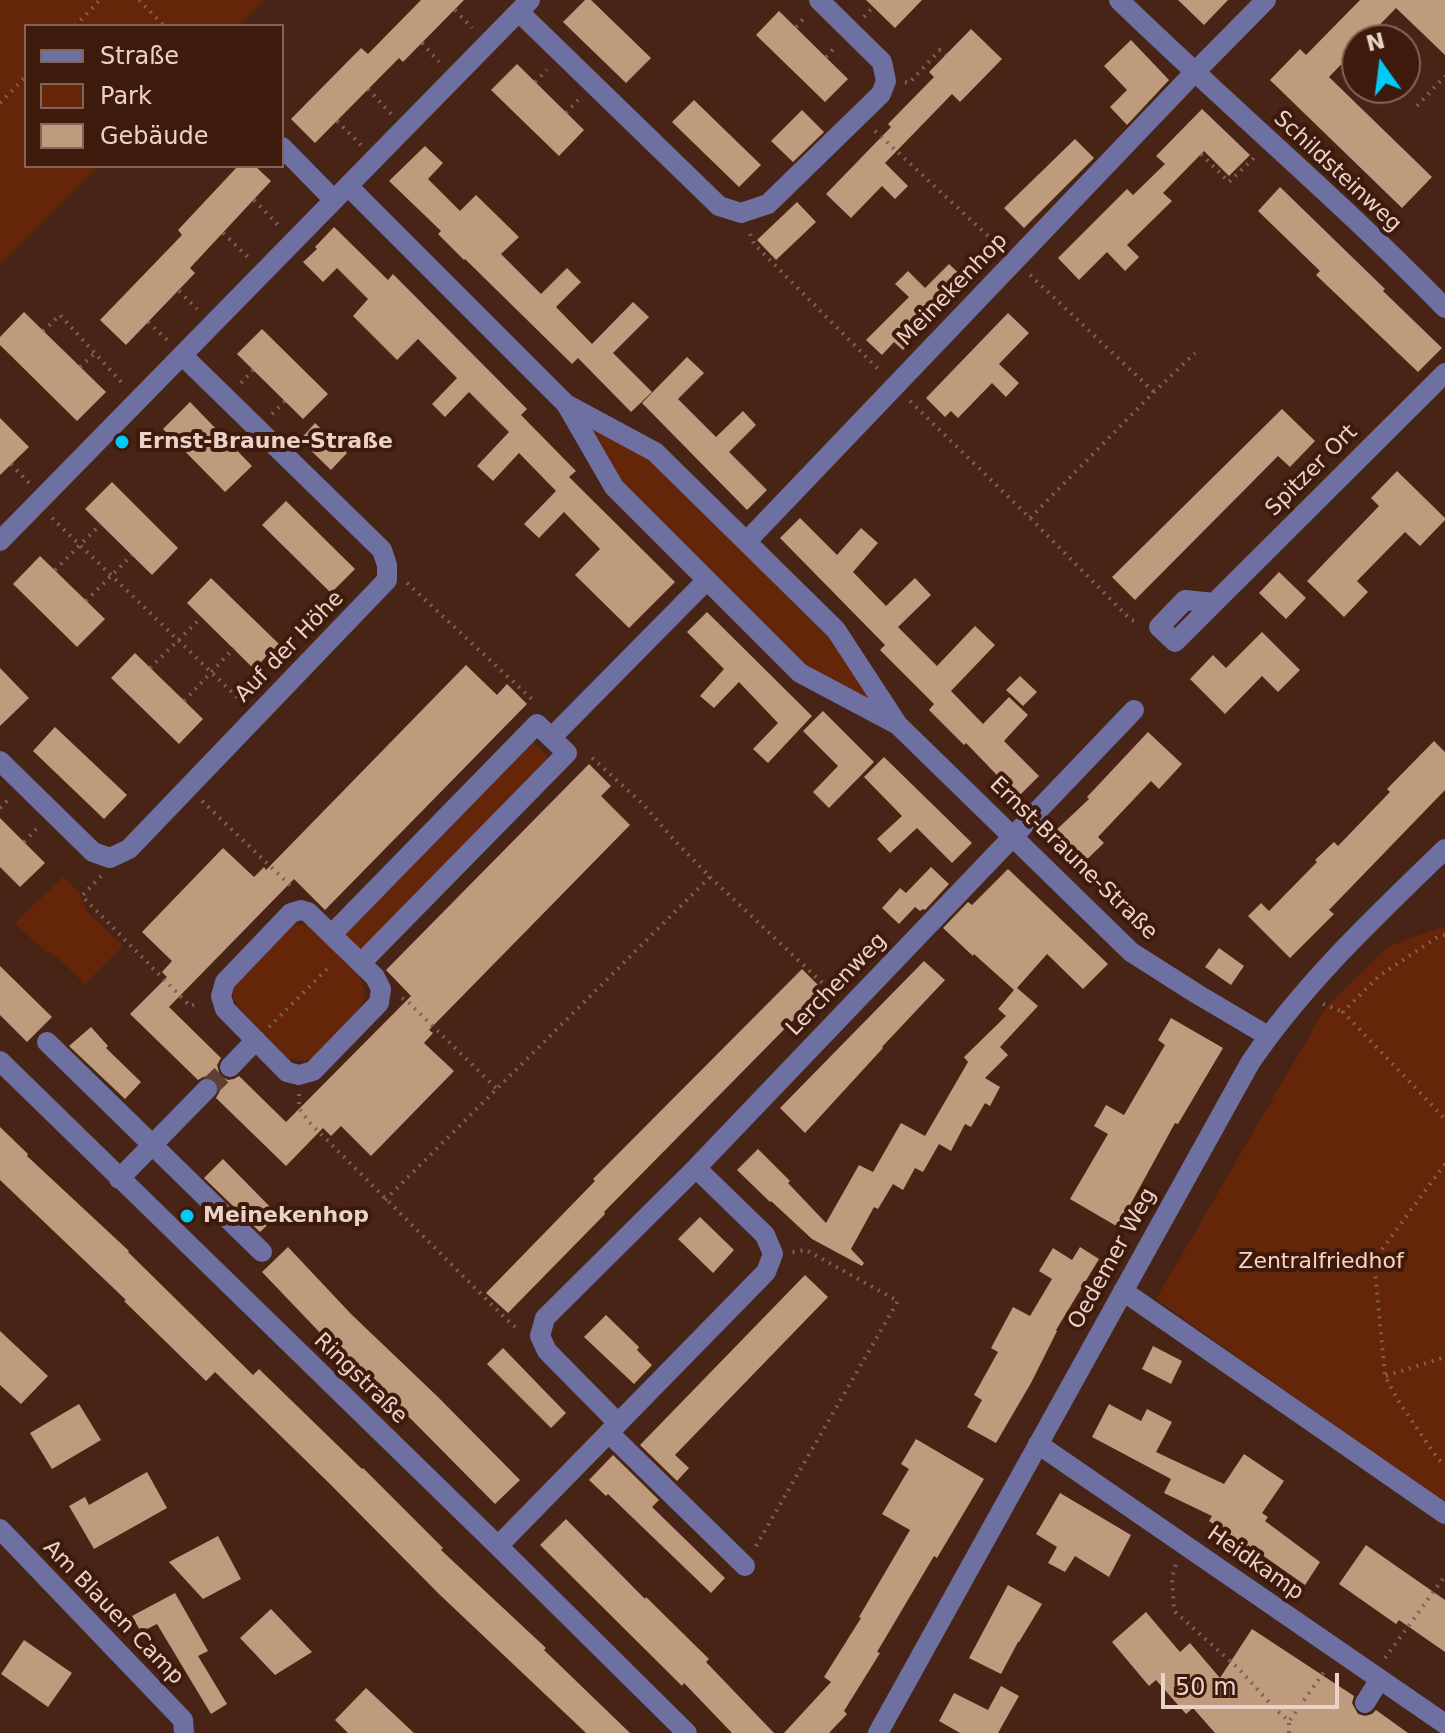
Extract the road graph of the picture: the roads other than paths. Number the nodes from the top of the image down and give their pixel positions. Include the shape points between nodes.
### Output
1 (819, 0) edge
2 (1119, 0) edge
3 (1266, 0) edge
4 (525, 6) edge
5 (1194, 73) junction
6 (284, 149) edge
7 (341, 193) junction
8 (1445, 308) edge
9 (182, 355) junction
10 (1445, 373) edge
11 (566, 404) junction
12 (0, 541) edge
13 (747, 541) junction
14 (707, 580) junction
15 (1159, 627) road end
16 (1134, 710) dead end
17 (898, 725) junction
18 (544, 731) junction
19 (0, 761) edge
20 (1013, 836) junction
21 (1445, 849) edge
22 (332, 934) junction
23 (354, 956) junction
24 (1268, 1036) junction
25 (256, 1040) junction
26 (47, 1042) dead end
27 (0, 1061) edge
28 (230, 1067) tunnel mouth
29 (207, 1089) tunnel mouth
30 (152, 1144) junction
31 (696, 1168) junction
32 (119, 1179) junction
33 (262, 1252) dead end
34 (1123, 1291) junction
35 (614, 1428) junction
36 (1038, 1444) junction
37 (1445, 1514) edge
38 (0, 1529) edge
39 (498, 1546) junction
40 (745, 1566) road end
41 (1377, 1677) junction
42 (1365, 1703) dead end
43 (1445, 1724) edge
44 (184, 1733) edge
45 (687, 1733) edge
46 (878, 1733) edge

1 - 4 street via 882,62 886,81 881,94 768,204 741,213 719,206
2 - 5 street, Schildsteinweg
3 - 5 street
4 - 7 street
5 - 8 street, Schildsteinweg
5 - 13 street, Meinekenhop
6 - 7 street, Ernst-Braune-Straße
7 - 9 street
7 - 11 street, Ernst-Braune-Straße
9 - 12 street
9 - 19 street, Auf der Höhe via 382,550 387,580 129,849 110,858 93,852
10 - 15 street, Spitzer Ort via 1214,603 1185,600
11 - 13 street, Ernst-Braune-Straße via 655,452
11 - 14 street, Ernst-Braune-Straße via 614,487
13 - 17 street, Ernst-Braune-Straße via 836,630
14 - 17 street, Ernst-Braune-Straße via 800,673
14 - 18 street
16 - 20 street
17 - 20 street, Ernst-Braune-Straße
18 - 22 street
18 - 23 street via 567,753
20 - 24 street, Ernst-Braune-Straße via 1131,952
20 - 31 street, Lerchenweg
21 - 24 street, Oedemer Weg via 1306,989
22 - 23 street
22 - 25 street via 308,912 291,913 225,982 225,1009
23 - 25 street via 375,977 381,989 379,1003 313,1071 287,1072
24 - 34 street, Oedemer Weg
25 - 28 street
26 - 30 street
27 - 32 street, Ringstraße
29 - 30 street
30 - 32 street
30 - 33 street
31 - 35 street, Lerchenweg via 545,1318 540,1336 547,1351
31 - 35 street via 765,1235 773,1254 766,1272
32 - 39 street, Ringstraße
34 - 36 street, Oedemer Weg
34 - 37 street
35 - 39 street
35 - 40 street
36 - 41 street, Heidkamp
36 - 46 street, Oedemer Weg
38 - 44 street, Am Blauen Camp via 183,1720
39 - 45 street, Ringstraße
41 - 42 street
41 - 43 street, Heidkamp

